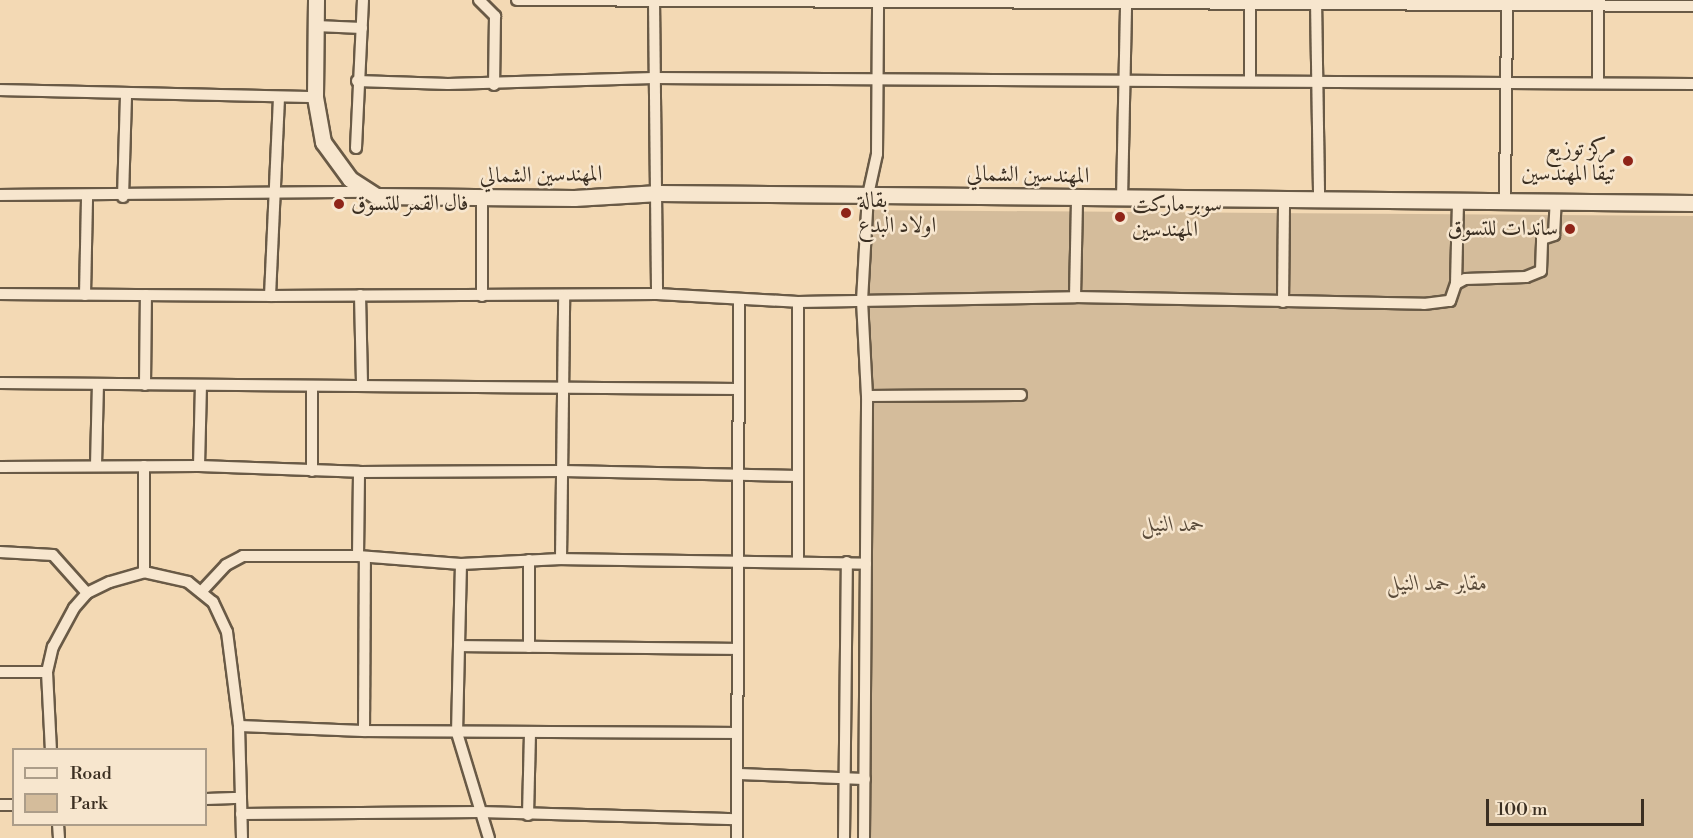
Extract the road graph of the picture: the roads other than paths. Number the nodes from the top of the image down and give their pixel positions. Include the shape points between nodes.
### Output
1 (316, 0) edge
2 (363, 0) edge
3 (479, 0) edge
4 (517, 0) edge
5 (1126, 0) edge
6 (654, 1) edge
7 (878, 1) edge
8 (1250, 2) junction
9 (1316, 3) edge
10 (1507, 4) edge
11 (1598, 6) junction
12 (1693, 6) edge
13 (316, 26) junction
14 (362, 28) junction
15 (654, 78) junction
16 (879, 80) junction
17 (357, 81) junction
18 (1124, 81) junction
19 (1250, 81) junction
20 (1316, 82) junction
21 (1505, 82) junction
22 (1598, 83) junction
23 (1693, 84) edge
24 (494, 85) junction
25 (0, 90) edge
26 (126, 95) junction
27 (279, 97) junction
28 (315, 98) junction
29 (356, 148) dead end
30 (274, 192) junction
31 (365, 192) junction
32 (659, 193) junction
33 (0, 195) edge
34 (868, 195) junction
35 (87, 196) junction
36 (123, 197) junction
37 (482, 198) junction
38 (1077, 199) junction
39 (1122, 199) junction
40 (1284, 201) junction
41 (1319, 201) junction
42 (1458, 202) junction
43 (1556, 202) junction
44 (1505, 203) junction
45 (1693, 203) edge
46 (1456, 284) junction
47 (0, 294) edge
48 (657, 294) junction
49 (85, 295) junction
50 (146, 295) junction
51 (360, 295) junction
52 (270, 296) junction
53 (482, 296) junction
54 (564, 296) junction
55 (1075, 297) junction
56 (862, 301) junction
57 (739, 302) junction
58 (1283, 302) junction
59 (798, 303) junction
60 (0, 383) edge
61 (98, 385) junction
62 (145, 385) junction
63 (201, 385) junction
64 (312, 386) junction
65 (362, 386) junction
66 (563, 387) junction
67 (739, 389) junction
68 (1021, 394) dead end
69 (867, 396) junction
70 (96, 465) junction
71 (144, 466) junction
72 (199, 466) junction
73 (0, 467) edge
74 (312, 471) junction
75 (563, 471) junction
76 (359, 472) junction
77 (739, 474) junction
78 (798, 476) junction
79 (0, 552) edge
80 (361, 557) junction
81 (561, 559) junction
82 (529, 560) junction
83 (737, 561) junction
84 (798, 561) junction
85 (847, 562) junction
86 (461, 564) junction
87 (866, 564) junction
88 (144, 572) junction
89 (201, 592) junction
90 (87, 593) junction
91 (459, 646) junction
92 (529, 647) junction
93 (738, 649) junction
94 (0, 672) edge
95 (47, 672) junction
96 (239, 726) junction
97 (364, 732) junction
98 (457, 733) junction
99 (737, 733) junction
100 (530, 735) junction
101 (51, 748) edge
102 (738, 774) junction
103 (845, 779) junction
104 (865, 779) junction
105 (241, 798) junction
106 (207, 799) edge
107 (480, 812) junction
108 (242, 814) junction
109 (528, 814) junction
110 (737, 819) junction
111 (242, 838) edge
112 (489, 838) edge
113 (737, 838) edge
114 (844, 838) edge
115 (864, 838) edge

1 - 13 main road
2 - 14 street
3 - 24 street via 495,16
4 - 6 street
5 - 7 street
5 - 8 street
5 - 18 street
6 - 7 street
6 - 15 street
7 - 16 street
8 - 9 street
8 - 19 street
9 - 10 street
9 - 20 street
10 - 11 street
10 - 21 street
11 - 12 street
11 - 22 street
13 - 14 street
13 - 28 main road
14 - 17 street
15 - 16 street
15 - 24 street
15 - 32 street
16 - 18 street
16 - 34 street via 877,154
17 - 24 street
17 - 29 street
18 - 19 street
18 - 39 street
19 - 20 street
20 - 21 street
20 - 41 street
21 - 22 street
21 - 44 street
22 - 23 street
25 - 26 street
26 - 27 street
26 - 36 street
27 - 28 street
27 - 30 street
28 - 31 main road via 327,149
30 - 31 street
30 - 36 street
30 - 52 street
31 - 37 main road, المهندسين الشمالي via 394,198
32 - 34 main road, المهندسين الشمالي
32 - 37 main road, المهندسين الشمالي
32 - 48 street
33 - 35 street
34 - 38 main road, المهندسين الشمالي
34 - 56 street
35 - 36 street
35 - 49 street
37 - 53 street
38 - 39 main road, المهندسين الشمالي
38 - 55 street
39 - 40 main road, المهندسين الشمالي
40 - 41 main road, المهندسين الشمالي
40 - 58 street
41 - 42 main road, المهندسين الشمالي
42 - 44 main road, المهندسين الشمالي
42 - 46 street
43 - 44 main road, المهندسين الشمالي
43 - 45 main road, المهندسين الشمالي
43 - 46 street via 1554,235 1542,239 1541,271 1526,277 1465,279
46 - 58 street via 1450,301 1424,304
47 - 49 street
48 - 54 street
48 - 57 street
49 - 50 street
50 - 52 street
50 - 62 street
51 - 52 street
51 - 53 street
51 - 65 street
53 - 54 street
54 - 66 street
55 - 56 street
55 - 58 street
56 - 59 street
56 - 69 street
57 - 59 street
57 - 67 street
59 - 78 street
60 - 61 street
61 - 62 street
61 - 70 street
62 - 63 street
63 - 64 street
63 - 72 street
64 - 65 street
64 - 74 street
65 - 66 street
66 - 67 street
66 - 75 street
67 - 77 street
68 - 69 street
69 - 87 street
70 - 71 street
70 - 73 street
71 - 72 street
71 - 88 street
72 - 74 street
74 - 76 street
75 - 76 street
75 - 77 street
75 - 81 street
76 - 80 street
77 - 78 street
77 - 83 street
78 - 84 street
79 - 90 street via 53,555
80 - 86 street
80 - 89 street via 235,558
80 - 97 street
81 - 82 street
81 - 83 street
82 - 86 street
82 - 92 street
83 - 84 street
83 - 93 street
84 - 85 street
85 - 87 street
85 - 103 street
86 - 91 street
87 - 104 street
88 - 89 street via 170,575
88 - 90 street
89 - 96 street via 213,602 226,632
90 - 95 street via 62,627
91 - 92 street
91 - 98 street
92 - 93 street
93 - 99 street
94 - 95 street
95 - 101 street
96 - 97 street
96 - 105 street
97 - 98 street
98 - 100 street
98 - 107 street
99 - 100 street
99 - 102 street
100 - 109 street
102 - 103 street
102 - 110 street
103 - 104 street
103 - 114 street
104 - 115 street
105 - 106 street
105 - 108 street
107 - 108 street
107 - 109 street
107 - 112 street
108 - 111 street
109 - 110 street
110 - 113 street

